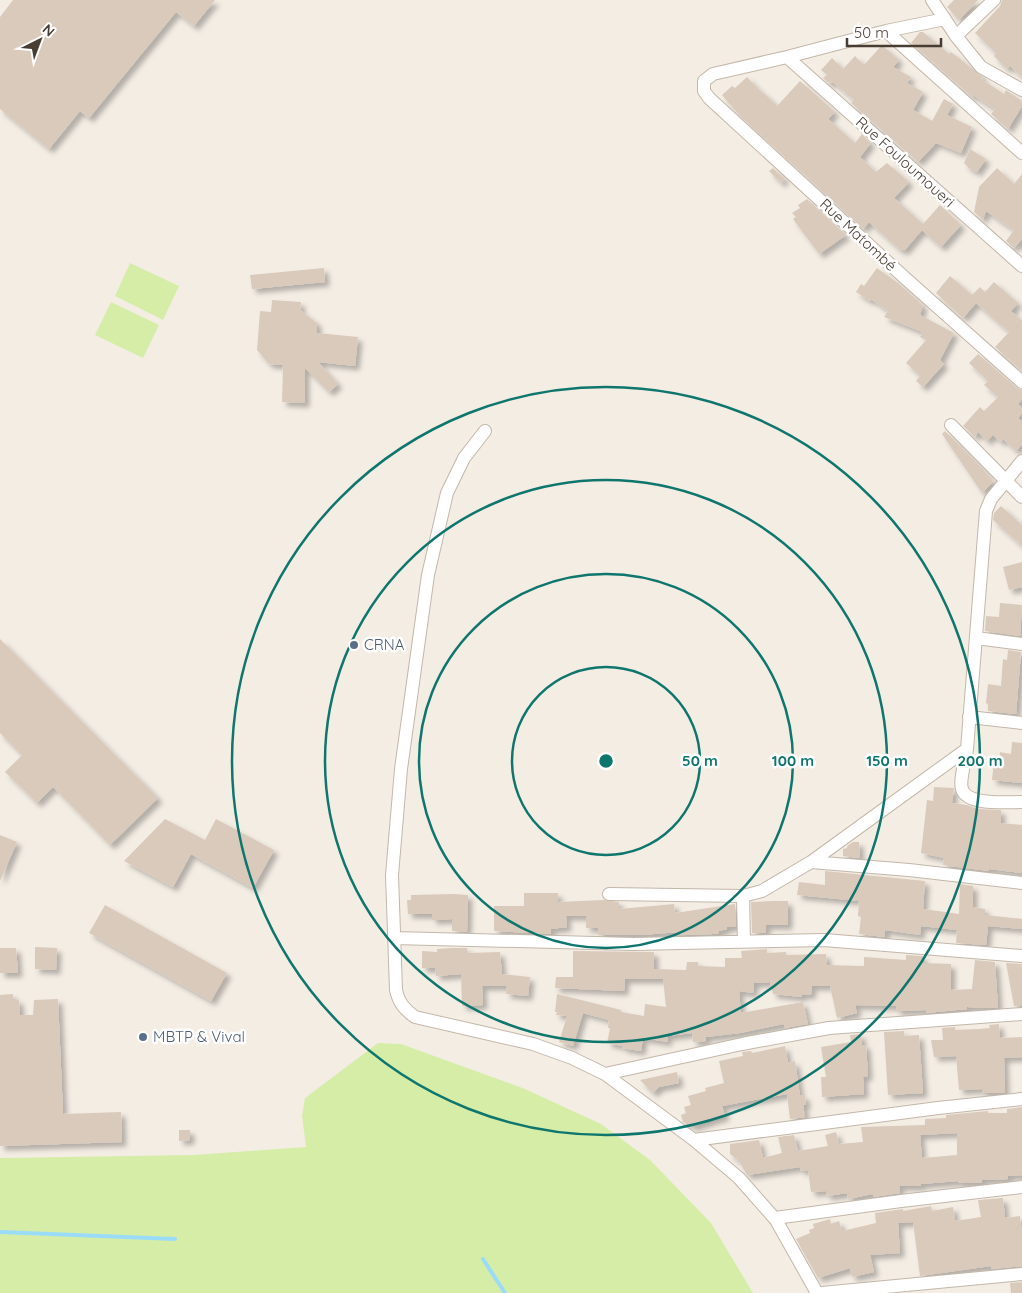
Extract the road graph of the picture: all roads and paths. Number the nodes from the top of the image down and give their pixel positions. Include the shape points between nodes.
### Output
1 (932, 0) edge
2 (994, 0) edge
3 (944, 18) junction
4 (886, 31) junction
5 (956, 36) junction
6 (787, 57) junction
7 (1020, 86) edge
8 (1022, 153) edge
9 (1022, 266) edge
10 (1022, 382) edge
11 (951, 425) dead end
12 (485, 431) dead end
13 (1022, 461) edge
14 (1005, 481) junction
15 (1022, 497) edge
16 (976, 638) junction
17 (1022, 644) edge
18 (969, 717) junction
19 (1022, 723) edge
20 (967, 749) junction
21 (1022, 802) edge
22 (811, 862) junction
23 (1022, 883) edge
24 (609, 894) dead end
25 (743, 896) junction
26 (394, 938) junction
27 (744, 942) junction
28 (1022, 956) edge
29 (1022, 1014) edge
30 (605, 1074) junction
31 (1022, 1099) edge
32 (694, 1140) junction
33 (1022, 1187) edge
34 (774, 1218) junction
35 (1022, 1274) edge
36 (817, 1293) edge
37 (822, 1293) edge

1 - 3 street
2 - 5 street
3 - 4 street
3 - 5 street
4 - 6 street
4 - 8 street
5 - 7 street via 981,67
6 - 9 street, Rue Fouloumoueri
6 - 10 street, Rue Matombé via 713,74 704,81 704,91
11 - 14 street
12 - 26 street via 464,458 448,493 428,575 401,769 392,875
13 - 14 street
14 - 15 street
14 - 16 street via 986,511
16 - 17 street
16 - 18 street
18 - 19 street
18 - 20 street
20 - 21 street via 962,783 966,795 978,801
20 - 22 street
22 - 23 street
22 - 25 street via 762,891
24 - 25 street
25 - 27 street
26 - 27 street via 634,944
26 - 30 street via 398,1000 415,1017 534,1044
27 - 28 street via 824,940
29 - 30 street via 829,1028
30 - 32 street
31 - 32 street
32 - 34 street via 739,1178
33 - 34 street
34 - 36 street
35 - 37 street

